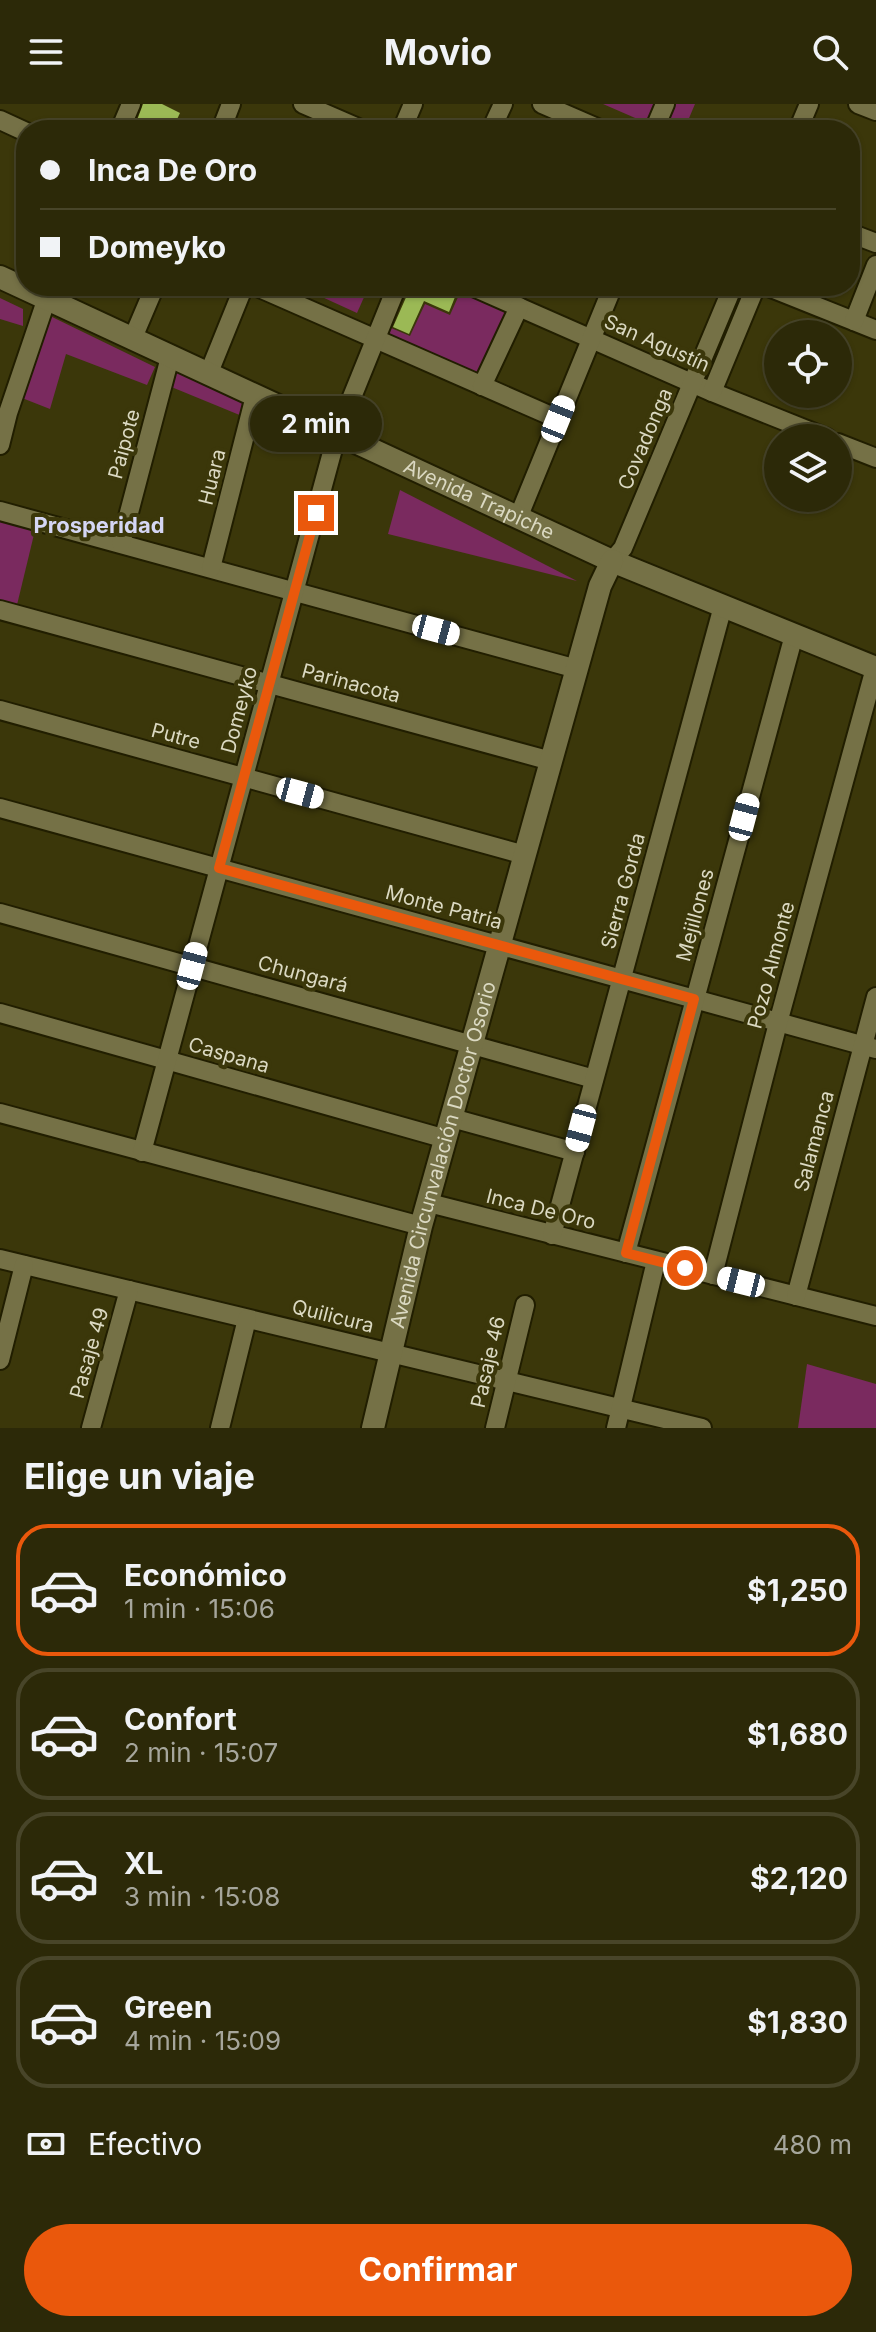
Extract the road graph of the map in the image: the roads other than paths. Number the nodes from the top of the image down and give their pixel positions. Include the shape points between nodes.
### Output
1 (303, 104) edge
2 (542, 104) edge
3 (858, 104) edge
4 (876, 111) edge
5 (340, 120) edge
6 (579, 120) edge
7 (876, 265) edge
8 (47, 296) edge
9 (53, 296) edge
10 (151, 296) edge
11 (240, 296) edge
12 (277, 296) edge
13 (393, 296) edge
14 (494, 296) edge
15 (609, 296) edge
16 (729, 296) edge
17 (752, 296) edge
18 (791, 296) edge
19 (519, 307) junction
20 (854, 321) junction
21 (876, 330) edge
22 (590, 338) junction
23 (132, 340) junction
24 (375, 340) junction
25 (170, 357) junction
26 (208, 375) junction
27 (692, 383) junction
28 (482, 386) junction
29 (712, 392) junction
30 (255, 396) junction
31 (4, 412) edge
32 (558, 419) junction
33 (792, 424) edge
34 (337, 434) junction
35 (0, 445) edge
36 (852, 449) edge
37 (876, 458) edge
38 (0, 511) edge
39 (518, 518) junction
40 (121, 543) junction
41 (612, 561) junction
42 (211, 568) junction
43 (294, 591) junction
44 (723, 606) junction
45 (0, 610) edge
46 (794, 635) junction
47 (876, 668) edge
48 (577, 669) junction
49 (269, 684) junction
50 (0, 710) edge
51 (551, 761) junction
52 (243, 778) junction
53 (0, 808) edge
54 (525, 855) junction
55 (219, 868) junction
56 (0, 913) edge
57 (500, 946) junction
58 (192, 966) junction
59 (621, 979) junction
60 (876, 997) edge
61 (694, 999) junction
62 (0, 1013) edge
63 (778, 1023) junction
64 (473, 1044) junction
65 (869, 1048) edge
66 (167, 1060) junction
67 (594, 1079) junction
68 (0, 1113) edge
69 (449, 1129) junction
70 (142, 1152) junction
71 (575, 1152) junction
72 (429, 1203) junction
73 (421, 1226) junction
74 (552, 1235) junction
75 (626, 1253) junction
76 (0, 1259) edge
77 (656, 1261) junction
78 (24, 1265) junction
79 (713, 1275) junction
80 (129, 1290) junction
81 (796, 1296) junction
82 (525, 1305) dead end
83 (876, 1316) edge
84 (247, 1319) junction
85 (391, 1353) junction
86 (0, 1360) edge
87 (506, 1381) junction
88 (621, 1409) junction
89 (91, 1428) edge
90 (220, 1428) edge
91 (373, 1428) edge
92 (495, 1428) edge
93 (616, 1428) edge
94 (702, 1428) edge

1 - 5 street
2 - 6 street
3 - 4 street
7 - 20 street
8 - 31 street
9 - 23 street, Avenida Trapiche
10 - 23 street
11 - 26 street
12 - 24 street
13 - 24 street, Domeyko
14 - 19 street, San Agustín
15 - 22 street
16 - 27 street, Covadonga
17 - 29 street
18 - 20 street
19 - 22 street, San Agustín
19 - 28 street
20 - 21 street
22 - 27 street, San Agustín
22 - 32 street
23 - 25 street, Avenida Trapiche
24 - 28 street
24 - 34 street, Domeyko
25 - 26 street, Avenida Trapiche
25 - 40 street, Paipote
26 - 30 street, Avenida Trapiche
27 - 29 street, San Agustín
27 - 41 street, Covadonga via 623,548
28 - 32 street
29 - 33 street, San Agustín
30 - 34 street, Avenida Trapiche
30 - 42 street, Huara
31 - 35 street
32 - 39 street
34 - 39 street, Avenida Trapiche
34 - 43 street, Domeyko
36 - 37 street
38 - 40 street
39 - 41 street, Avenida Trapiche
40 - 42 street
41 - 44 street, Avenida Trapiche
41 - 48 street, Avenida Circunvalación Doctor Osorio
42 - 43 street
43 - 48 street
43 - 49 street, Domeyko
44 - 46 street, Avenida Trapiche
44 - 59 street, Sierra Gorda
45 - 49 street, Parinacota
46 - 47 street, Avenida Trapiche
46 - 61 street, Mejillones
47 - 63 street, Pozo Almonte
48 - 51 street, Avenida Circunvalación Doctor Osorio
49 - 51 street, Parinacota
49 - 52 street, Domeyko
50 - 52 street, Putre
51 - 54 street, Avenida Circunvalación Doctor Osorio
52 - 54 street, Putre
52 - 55 street, Domeyko
53 - 55 street, Monte Patria
54 - 57 street, Avenida Circunvalación Doctor Osorio
55 - 57 street, Monte Patria
55 - 58 street, Domeyko
56 - 58 street, Chungará
57 - 59 street, Monte Patria
57 - 64 street, Avenida Circunvalación Doctor Osorio
58 - 64 street, Chungará
58 - 66 street, Domeyko
59 - 61 street, Monte Patria
59 - 67 street, Sierra Gorda
60 - 65 street, Salamanca
61 - 63 street, Monte Patria
61 - 75 street, Mejillones
62 - 66 street, Caspana
63 - 65 street, Monte Patria
63 - 79 street, Pozo Almonte
64 - 67 street, Chungará
64 - 69 street, Avenida Circunvalación Doctor Osorio
65 - 81 street, Salamanca
66 - 69 street, Caspana
66 - 70 street, Domeyko
67 - 71 street, Sierra Gorda
68 - 70 street
69 - 71 street, Caspana
69 - 72 street, Avenida Circunvalación Doctor Osorio
70 - 73 street
71 - 74 street, Sierra Gorda
72 - 73 street, Avenida Circunvalación Doctor Osorio
72 - 74 street, Inca De Oro
73 - 85 street, Avenida Circunvalación Doctor Osorio
74 - 75 street, Inca De Oro
75 - 77 street, Inca De Oro
76 - 78 street, Quilicura
77 - 79 street, Inca De Oro
77 - 88 street
78 - 80 street, Quilicura
78 - 86 street
79 - 81 street, Inca De Oro
80 - 84 street, Quilicura
80 - 89 street, Pasaje 49
81 - 83 street, Inca De Oro
82 - 87 street, Pasaje 46
84 - 85 street, Quilicura
84 - 90 street
85 - 87 street, Quilicura
85 - 91 street, Avenida Circunvalación Doctor Osorio
87 - 88 street, Quilicura
87 - 92 street, Pasaje 46
88 - 93 street
88 - 94 street, Quilicura

